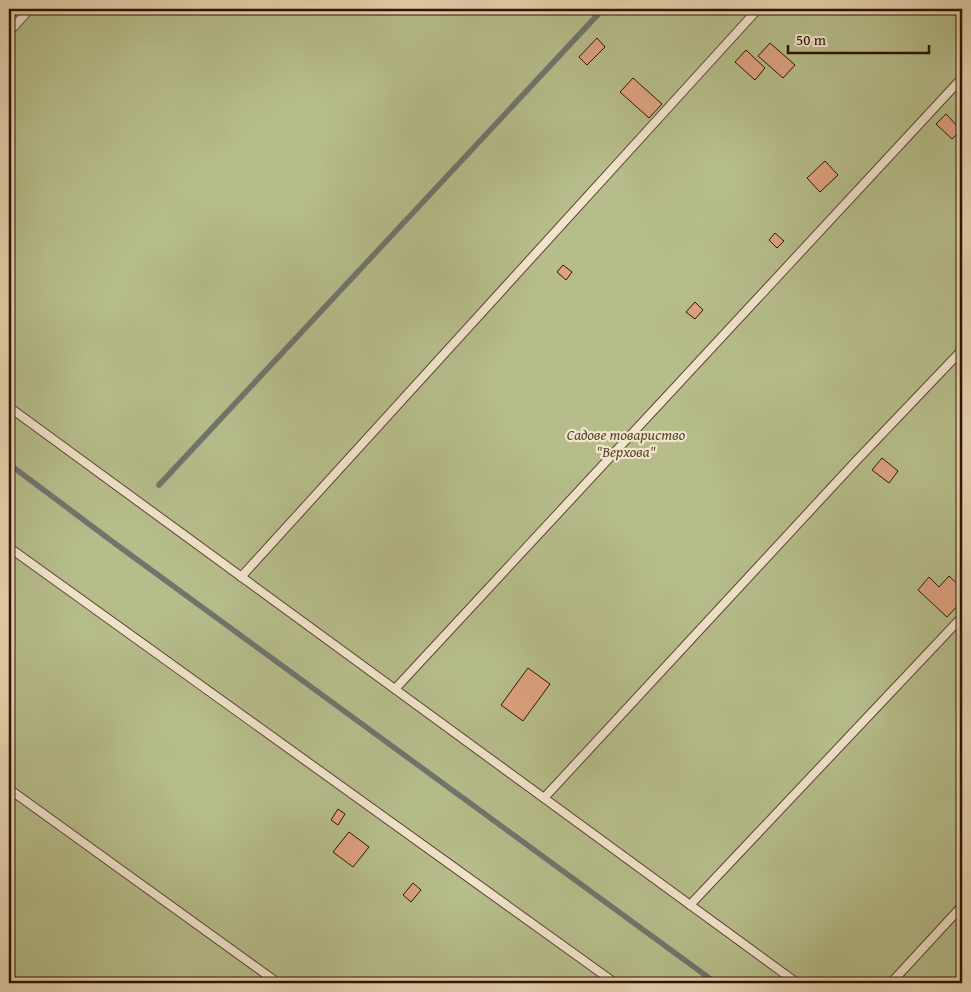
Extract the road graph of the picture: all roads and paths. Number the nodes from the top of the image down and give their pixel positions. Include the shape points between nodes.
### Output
1 (30, 9) edge
2 (758, 9) edge
3 (9, 32) edge
4 (962, 78) edge
5 (962, 350) edge
6 (9, 407) edge
7 (9, 557) edge
8 (241, 577) junction
9 (962, 617) edge
10 (395, 689) junction
11 (9, 789) edge
12 (544, 798) junction
13 (690, 905) junction
14 (962, 906) edge
15 (278, 983) edge
16 (615, 983) edge
17 (797, 983) edge
18 (891, 983) edge

1 - 3 lane
2 - 8 lane
4 - 10 lane
5 - 12 lane
6 - 8 lane
7 - 16 lane via 14,551
8 - 10 lane
9 - 13 lane
10 - 12 lane
11 - 15 lane
12 - 13 lane
13 - 17 lane
14 - 18 lane

